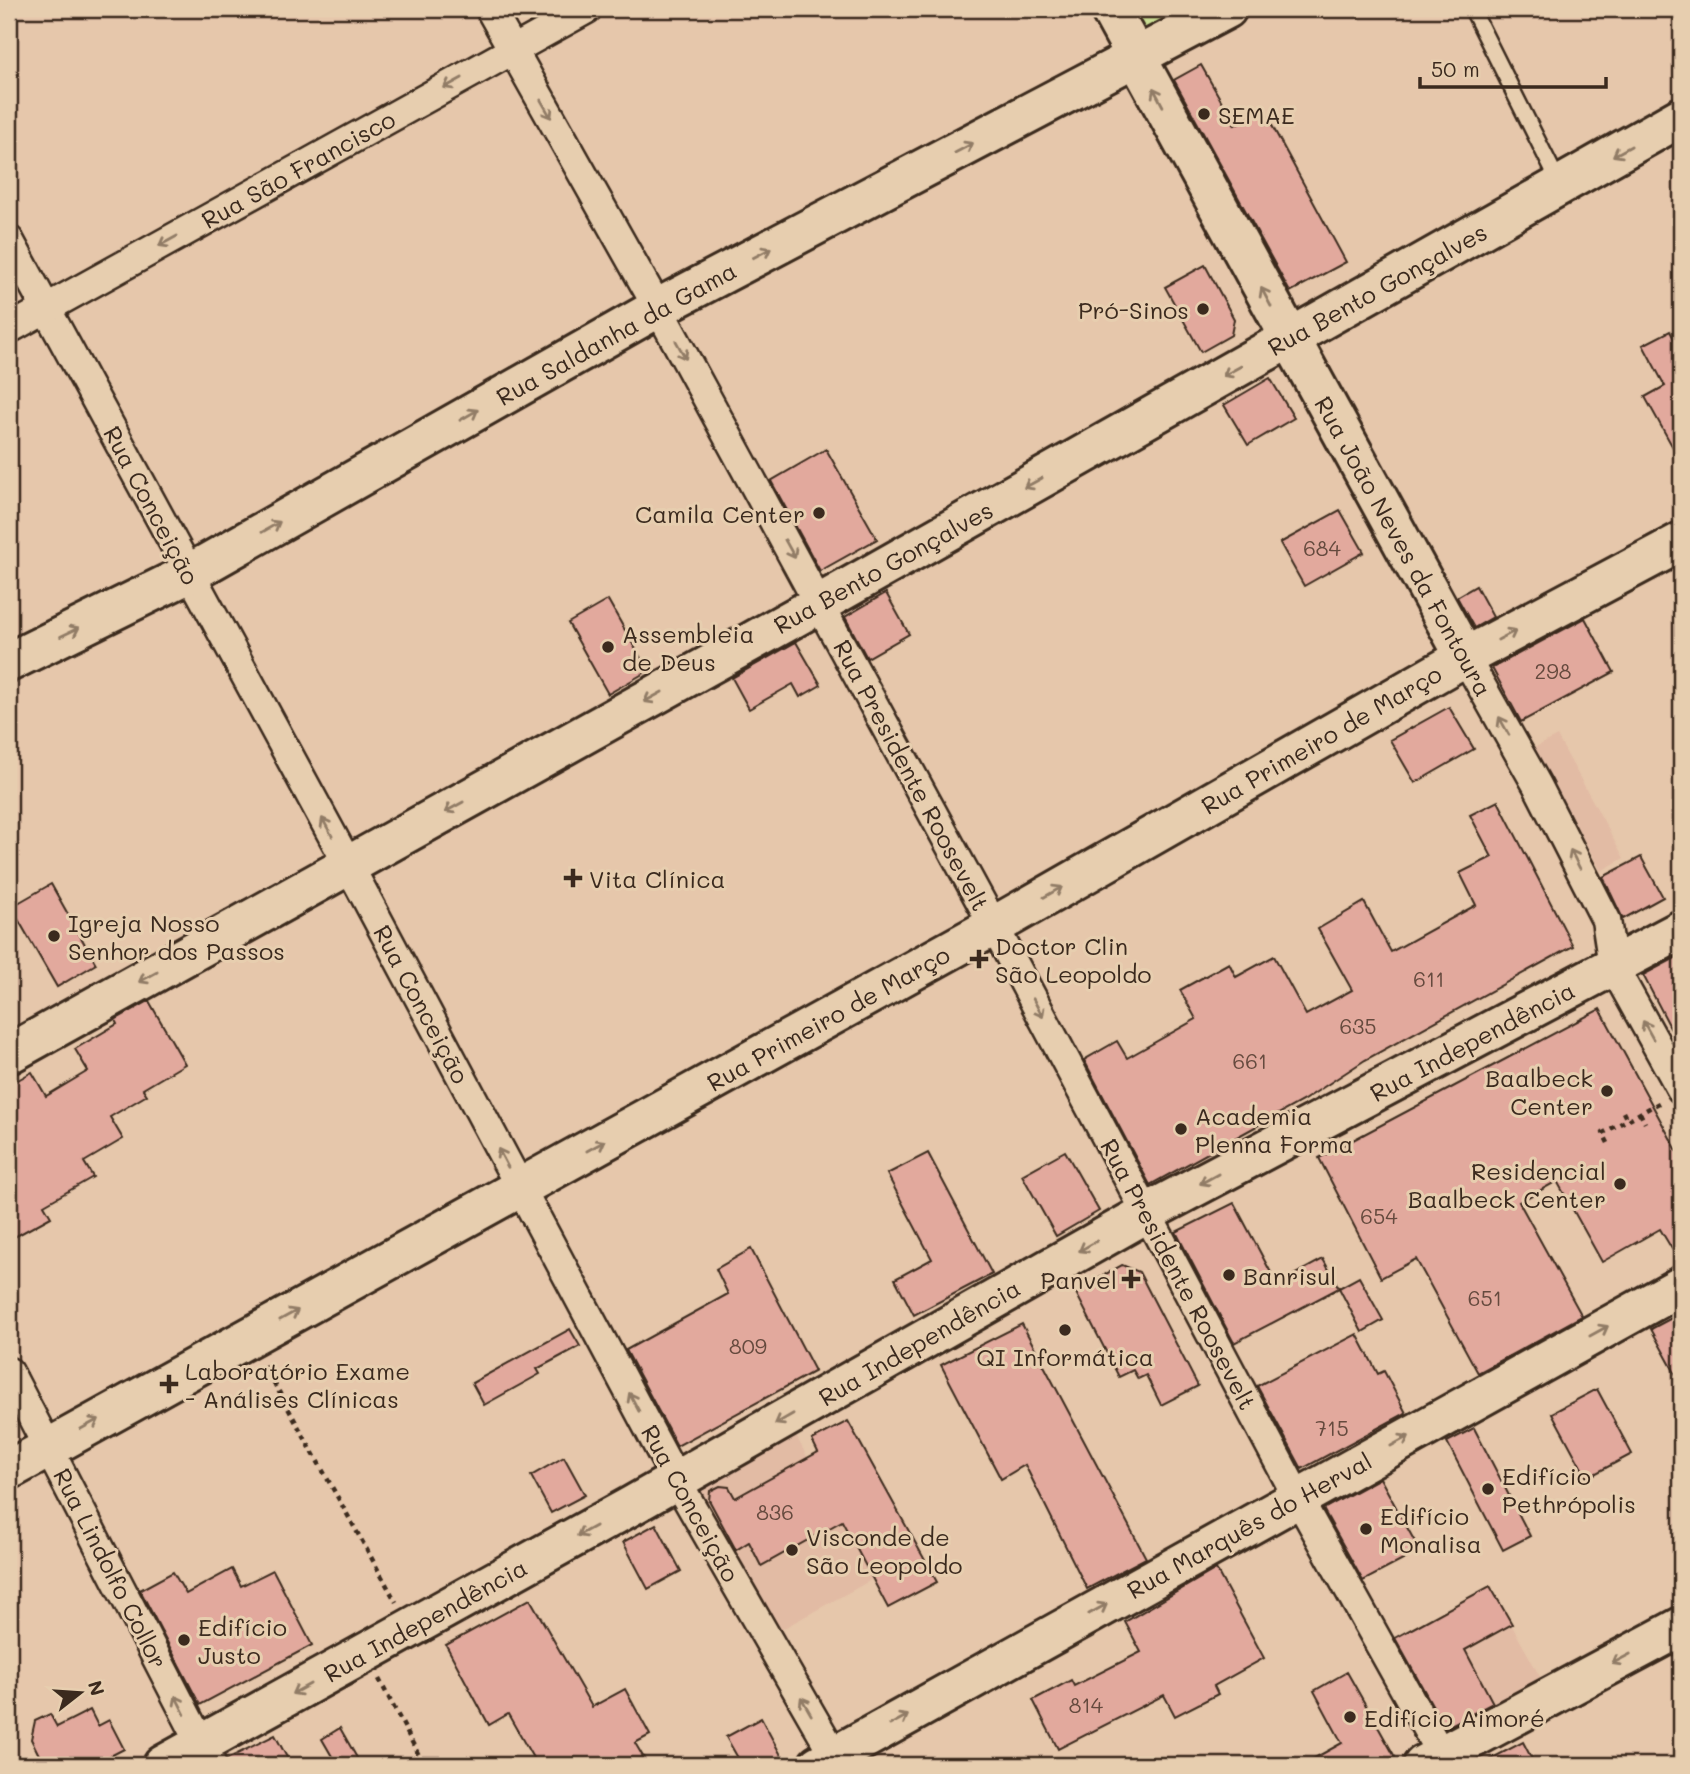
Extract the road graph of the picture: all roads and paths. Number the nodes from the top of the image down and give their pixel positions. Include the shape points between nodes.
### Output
1 (490, 9) edge
2 (587, 9) edge
3 (1110, 9) edge
4 (1227, 9) edge
5 (1472, 9) edge
6 (512, 49) junction
7 (1137, 57) junction
8 (1681, 117) edge
9 (1561, 185) junction
10 (9, 240) edge
11 (46, 308) junction
12 (659, 308) junction
13 (9, 329) edge
14 (1289, 338) junction
15 (1681, 542) edge
16 (190, 573) junction
17 (820, 604) junction
18 (1465, 657) junction
19 (9, 662) edge
20 (349, 866) junction
21 (994, 926) junction
22 (1681, 930) edge
23 (1613, 965) junction
24 (9, 1054) edge
25 (1672, 1095) edge
26 (1623, 1112) dead end
27 (1640, 1113) junction
28 (1627, 1120) junction
29 (1645, 1123) dead end
30 (1608, 1143) dead end
31 (519, 1189) junction
32 (1148, 1213) junction
33 (1681, 1286) edge
34 (248, 1337) junction
35 (9, 1372) edge
36 (48, 1447) junction
37 (9, 1470) edge
38 (675, 1478) junction
39 (1298, 1498) junction
40 (1681, 1627) edge
41 (411, 1628) junction
42 (365, 1654) junction
43 (206, 1755) edge
44 (831, 1762) edge
45 (1437, 1762) edge
46 (163, 1765) edge
47 (424, 1765) edge

1 - 6 street, Rua Presidente Roosevelt
2 - 6 street, Rua São Francisco
3 - 7 street, Rua João Neves da Fontoura
4 - 7 street, Rua Saldanha da Gama
5 - 9 lane
6 -> 11 street, Rua São Francisco
6 -> 12 street, Rua Presidente Roosevelt
12 -> 7 street, Rua Saldanha da Gama
14 -> 7 street, Rua João Neves da Fontoura
8 -> 9 street, Rua Bento Gonçalves
9 - 14 street, Rua Bento Gonçalves
10 - 11 street, Rua Conceição
11 - 13 street, Rua São Francisco
11 - 16 street, Rua Conceição
16 -> 12 street, Rua Saldanha da Gama
12 -> 17 street, Rua Presidente Roosevelt
14 -> 17 street, Rua Bento Gonçalves
14 - 18 street, Rua João Neves da Fontoura
18 -> 15 street, Rua Primeiro de Março
19 -> 16 street, Rua Saldanha da Gama
20 -> 16 street, Rua Conceição
17 -> 20 street, Rua Bento Gonçalves
17 - 21 street, Rua Presidente Roosevelt
21 -> 18 street, Rua Primeiro de Março
23 -> 18 street, Rua João Neves da Fontoura via 1606,920
20 -> 24 street, Rua Bento Gonçalves
31 -> 20 street, Rua Conceição
31 -> 21 street, Rua Primeiro de Março
21 -> 32 street, Rua Presidente Roosevelt
22 - 23 street, Rua Independência
25 -> 23 street, Rua João Neves da Fontoura
23 -> 32 street, Rua Independência
25 - 27 path
26 - 28 path
27 - 28 path
27 - 29 path
28 - 30 path via 1603,1133
34 -> 31 street, Rua Primeiro de Março
38 -> 31 street, Rua Conceição
32 -> 38 street, Rua Independência
32 - 39 street, Rua Presidente Roosevelt
39 -> 33 street, Rua Marquês do Herval
36 -> 34 street, Rua Primeiro de Março
34 - 41 path
35 - 36 street, Rua Lindolfo Collor
36 - 37 street, Rua Primeiro de Março
43 -> 36 street, Rua Lindolfo Collor
38 -> 41 street, Rua Independência
44 -> 38 street, Rua Conceição
44 -> 39 street, Rua Marquês do Herval
39 - 45 street, Rua Presidente Roosevelt
40 -> 45 street
41 - 42 street, Rua Independência
42 -> 43 street, Rua Independência
42 - 47 path
43 - 46 street, Rua Independência

